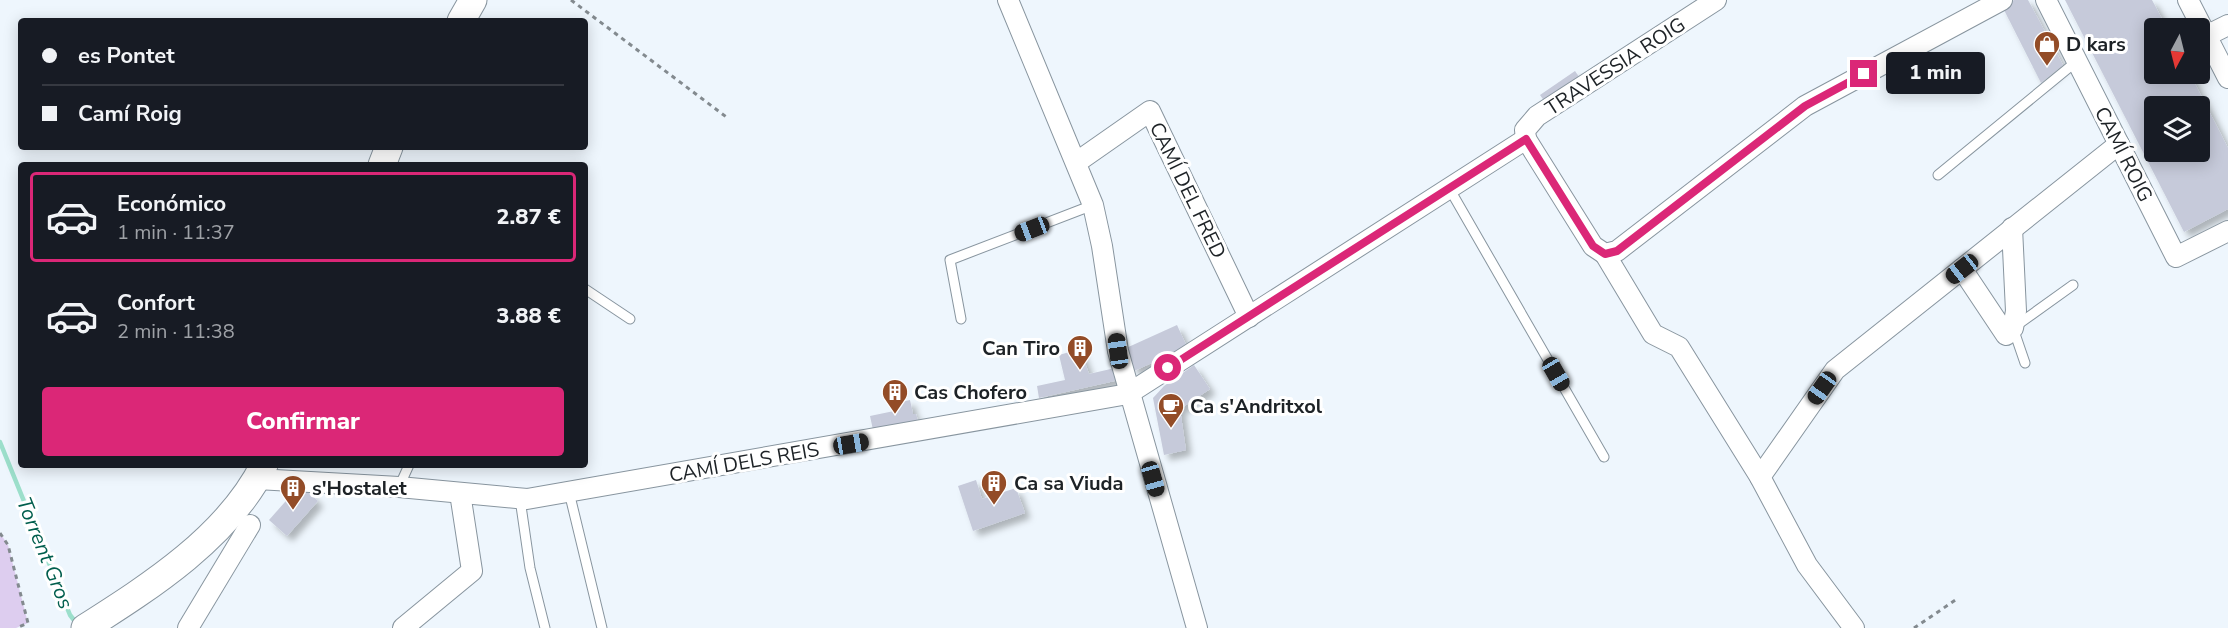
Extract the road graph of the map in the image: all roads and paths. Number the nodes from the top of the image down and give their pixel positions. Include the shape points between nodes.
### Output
1 (473, 0) edge
2 (571, 0) edge
3 (1008, 0) edge
4 (1716, 0) edge
5 (2002, 0) edge
6 (2046, 0) edge
7 (2188, 0) edge
8 (463, 18) edge
9 (2197, 18) edge
10 (2228, 25) edge
11 (2210, 34) edge
12 (2210, 44) edge
13 (2077, 61) junction
14 (2228, 78) edge
15 (729, 119) dead end
16 (1526, 139) junction
17 (2119, 144) junction
18 (1077, 162) junction
19 (1938, 175) dead end
20 (1449, 188) junction
21 (1093, 205) junction
22 (2012, 228) junction
23 (2228, 231) edge
24 (1605, 254) junction
25 (1962, 269) junction
26 (2073, 285) dead end
27 (588, 291) edge
28 (1249, 316) junction
29 (630, 319) dead end
30 (961, 319) dead end
31 (2013, 328) junction
32 (2025, 363) dead end
33 (1128, 394) junction
34 (1604, 457) dead end
35 (408, 468) edge
36 (261, 472) edge
37 (1760, 477) junction
38 (399, 487) junction
39 (569, 492) junction
40 (460, 493) junction
41 (520, 499) junction
42 (250, 525) dead end
43 (0, 533) edge
44 (1957, 599) dead end
45 (16, 628) edge
46 (85, 628) edge
47 (188, 628) edge
48 (403, 628) edge
49 (545, 628) edge
50 (602, 628) edge
51 (1197, 628) edge
52 (1854, 628) edge
53 (1914, 628) edge

1 - 8 street
2 - 15 path
3 - 18 street
4 - 16 street, TRAVESSIA ROIG via 1537,116 1525,129
5 - 24 street via 1805,106 1617,251
6 - 13 street, CAMÍ ROIG
7 - 9 street
10 - 11 street
12 - 14 street
13 - 17 street, CAMÍ ROIG
13 - 19 lane
16 - 20 street
16 - 24 street via 1593,246
17 - 22 street
17 - 23 street, CAMÍ ROIG via 2176,257
18 - 21 street
18 - 28 street, CAMÍ DEL FRED via 1150,111
20 - 28 street
20 - 34 lane
21 - 30 lane via 950,260
21 - 33 street
22 - 25 street
22 - 31 street via 2016,289
24 - 37 street via 1653,334 1679,347
25 - 31 street via 2006,335
25 - 37 street via 1835,370
26 - 31 lane
27 - 29 lane
28 - 33 street
31 - 32 lane
33 - 39 street, CAMÍ DELS REIS
33 - 51 street
35 - 38 lane
36 - 38 street, CAMÍ DELS REIS
36 - 46 street via 202,546
37 - 52 street via 1807,565
38 - 40 street, CAMÍ DELS REIS
39 - 41 street, CAMÍ DELS REIS
39 - 50 lane
40 - 41 street, CAMÍ DELS REIS
40 - 48 street via 472,571
41 - 49 lane via 530,568
42 - 47 street
43 - 45 path via 8,545 28,623
44 - 53 path

